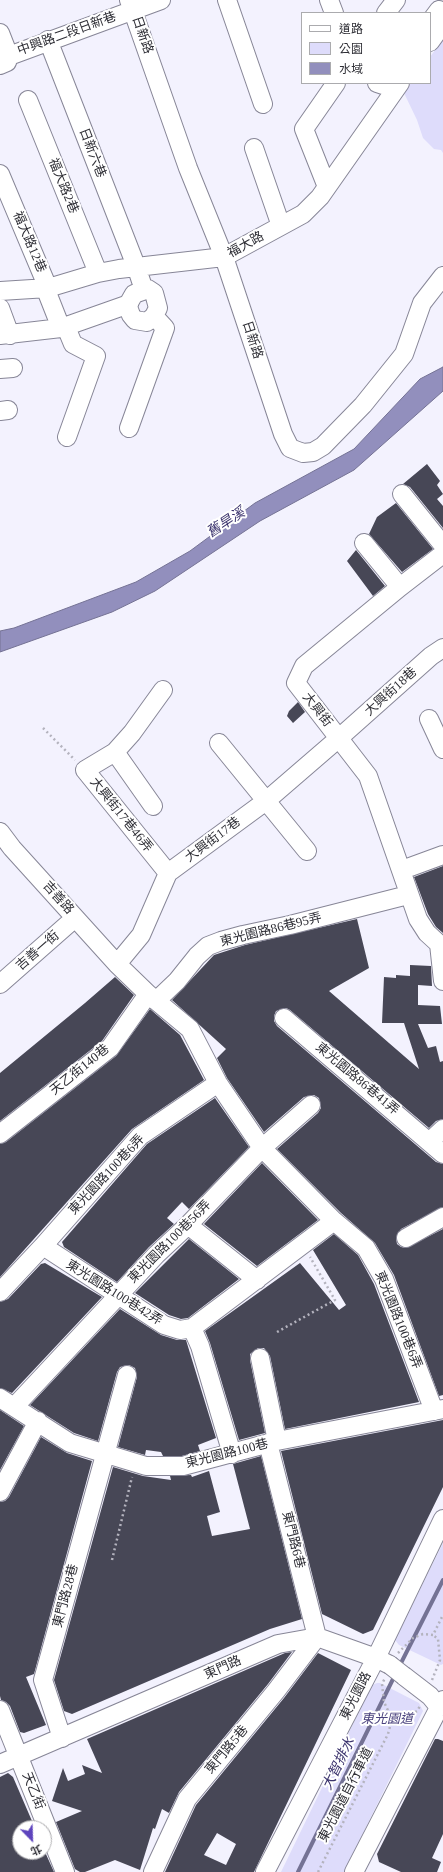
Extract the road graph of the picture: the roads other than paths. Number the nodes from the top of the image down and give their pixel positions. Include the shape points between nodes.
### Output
1 (161, 0) edge
2 (227, 0) edge
3 (329, 0) edge
4 (396, 0) edge
5 (131, 5) edge
6 (334, 12) edge
7 (387, 12) edge
8 (443, 14) edge
9 (431, 21) edge
10 (443, 24) edge
11 (0, 33) edge
12 (48, 40) junction
13 (431, 41) edge
14 (4, 60) edge
15 (335, 84) edge
16 (399, 84) edge
17 (28, 100) dead end
18 (263, 104) dead end
19 (254, 148) dead end
20 (0, 174) edge
21 (327, 187) junction
22 (281, 226) junction
23 (224, 258) junction
24 (136, 266) junction
25 (98, 273) junction
26 (443, 276) edge
27 (48, 288) junction
28 (144, 290) junction
29 (0, 291) edge
30 (129, 304) junction
31 (0, 308) edge
32 (154, 316) junction
33 (63, 328) junction
34 (5, 335) edge
35 (129, 428) dead end
36 (67, 437) dead end
37 (402, 494) dead end
38 (364, 543) dead end
39 (443, 545) edge
40 (443, 554) edge
41 (400, 587) junction
42 (443, 648) edge
43 (163, 690) dead end
44 (429, 719) dead end
45 (339, 738) junction
46 (219, 743) dead end
47 (443, 749) edge
48 (115, 752) junction
49 (266, 800) junction
50 (154, 806) dead end
51 (0, 832) edge
52 (307, 851) dead end
53 (6, 853) edge
54 (443, 855) edge
55 (402, 870) junction
56 (168, 873) junction
57 (408, 895) junction
58 (75, 918) junction
59 (116, 964) junction
60 (443, 981) edge
61 (0, 984) edge
62 (152, 998) junction
63 (284, 1018) dead end
64 (218, 1083) junction
65 (311, 1105) dead end
66 (443, 1129) edge
67 (0, 1134) edge
68 (430, 1141) junction
69 (262, 1148) junction
70 (443, 1154) edge
71 (443, 1217) edge
72 (334, 1221) junction
73 (188, 1225) junction
74 (406, 1238) dead end
75 (42, 1246) junction
76 (257, 1280) junction
77 (0, 1292) edge
78 (117, 1296) junction
79 (192, 1328) junction
80 (260, 1358) dead end
81 (127, 1374) dead end
82 (0, 1398) edge
83 (15, 1406) junction
84 (438, 1410) edge
85 (38, 1421) junction
86 (273, 1442) junction
87 (105, 1453) junction
88 (232, 1454) junction
89 (0, 1492) edge
90 (443, 1519) edge
91 (317, 1638) junction
92 (390, 1666) junction
93 (0, 1710) edge
94 (440, 1714) edge
95 (62, 1738) junction
96 (19, 1756) junction
97 (0, 1764) edge
98 (358, 1870) edge
99 (65, 1872) edge
100 (153, 1872) edge
101 (265, 1872) edge

1 - 5 street, 中興路二段日新巷
2 - 18 street
3 - 6 street
4 - 7 street
5 - 12 street, 中興路二段日新巷
5 - 23 street, 日新路 via 188,168
8 - 9 street via 439,10
10 - 13 street
11 - 14 street
12 - 14 street, 中興路二段日新巷
12 - 24 street, 日新六巷
15 - 21 street via 304,129
16 - 21 street, 福大路
17 - 25 street, 福大路2巷
19 - 22 street
20 - 27 street, 福大路12巷
21 - 22 street, 福大路 via 303,214
22 - 23 street, 福大路
23 - 24 street, 福大路
23 - 26 street, 日新路 via 283,434 290,448 303,454 323,446 336,434 404,354 422,303
24 - 25 street, 福大路
24 - 28 street, 日新六巷
25 - 27 street, 福大路
27 - 29 street, 福大路
27 - 33 street, 福大路12巷 via 48,295
28 - 30 street via 134,294
28 - 32 street via 148,289 154,293 158,308
30 - 32 street via 135,320 147,322
30 - 33 street
31 - 34 street
32 - 35 street via 165,328
33 - 34 street
33 - 36 street, 福大路12巷 via 73,344 96,356
37 - 39 street
38 - 41 street
40 - 41 street, 大興街
41 - 45 street, 大興街 via 304,666 296,683
42 - 45 street, 大興街18巷
43 - 48 street, 大興街17巷46弄
44 - 47 street
45 - 49 street, 大興街17巷
45 - 55 street, 大興街 via 368,776
46 - 49 street
48 - 50 street
48 - 56 street, 大興街17巷46弄 via 85,770
49 - 52 street
49 - 56 street, 大興街17巷
51 - 53 street, 吉善路
53 - 58 street, 吉善路
54 - 55 street
55 - 57 street, 大興街
56 - 59 street, 大興街17巷 via 141,935
57 - 60 street, 大興街 via 418,919 427,933 439,944
57 - 62 street, 東光園路86巷95弄 via 208,946 177,981
58 - 59 street, 吉善路
58 - 61 street, 吉善一街
59 - 62 street, 東光園路100巷6弄
62 - 64 street, 東光園路100巷6弄 via 190,1029
62 - 67 street, 天乙街140巷 via 110,1048
63 - 68 street, 東光園路86巷41弄
64 - 69 street, 東光園路100巷6弄
64 - 75 street, 東光園路100巷6弄 via 140,1136
65 - 69 street, 東光園路100巷56弄
66 - 68 street
68 - 70 street, 東光園路86巷41弄
69 - 72 street, 東光園路100巷6弄
69 - 73 street, 東光園路100巷56弄
71 - 74 street
72 - 76 street
72 - 84 street, 東光園路100巷6弄 via 366,1248 384,1279
73 - 76 street
73 - 78 street, 東光園路100巷56弄
75 - 77 street
75 - 78 street, 東光園路100巷42弄
76 - 79 street
78 - 79 street, 東光園路100巷42弄 via 164,1325 180,1330
78 - 83 street, 東光園路100巷56弄
79 - 88 street via 200,1346
80 - 86 street, 東門路6巷
81 - 87 street, 東門路28巷
82 - 83 street, 東光園路100巷
83 - 85 street, 東光園路100巷
84 - 86 street, 東光園路100巷
85 - 87 street, 東光園路100巷 via 70,1443
85 - 89 street
86 - 88 street, 東光園路100巷
86 - 91 street, 東門路6巷
87 - 88 street, 東光園路100巷 via 146,1466 182,1466
87 - 95 street, 東門路28巷 via 43,1680
90 - 92 street, 東光園路
91 - 92 street, 東門路
91 - 95 street, 東門路 via 278,1644
91 - 100 street, 東門路5巷 via 187,1798
92 - 94 street, 東門路 via 430,1696
92 - 101 street, 東光園路
93 - 96 street, 天乙街
94 - 98 street
95 - 96 street, 東門路
96 - 97 street, 東門路
96 - 99 street, 天乙街

